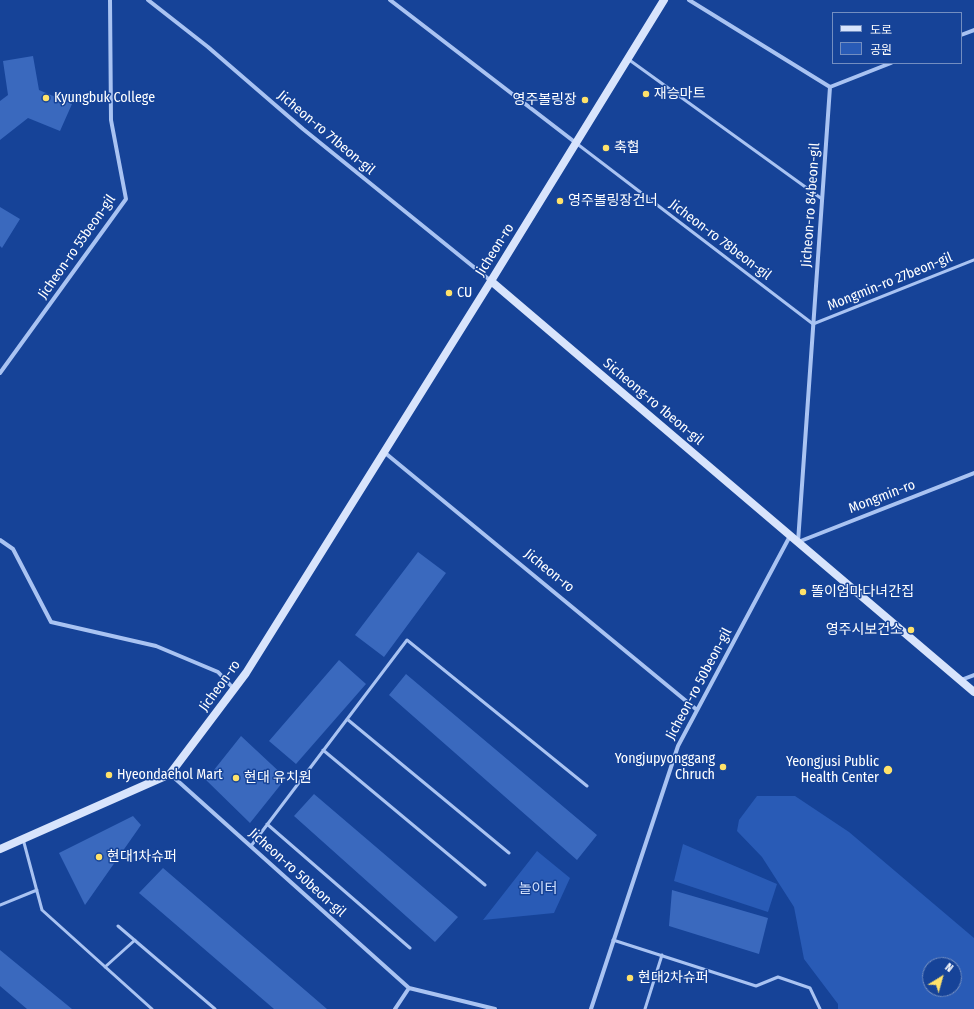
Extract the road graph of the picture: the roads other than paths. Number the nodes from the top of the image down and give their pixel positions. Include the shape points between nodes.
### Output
1 (110, 0) edge
2 (148, 0) edge
3 (390, 0) edge
4 (664, 0) edge
5 (689, 0) edge
6 (974, 30) edge
7 (962, 35) edge
8 (628, 59) junction
9 (888, 64) edge
10 (830, 87) junction
11 (576, 144) junction
12 (822, 199) junction
13 (974, 260) edge
14 (491, 281) junction
15 (813, 324) junction
16 (0, 373) edge
17 (384, 452) junction
18 (974, 473) edge
19 (790, 535) junction
20 (1, 542) edge
21 (798, 542) junction
22 (974, 675) edge
23 (961, 680) junction
24 (234, 689) junction
25 (974, 692) edge
26 (697, 710) junction
27 (347, 719) junction
28 (323, 750) junction
29 (170, 774) junction
30 (587, 786) dead end
31 (267, 824) junction
32 (23, 839) junction
33 (251, 846) junction
34 (0, 849) edge
35 (508, 853) dead end
36 (485, 885) dead end
37 (36, 890) junction
38 (0, 905) edge
39 (118, 926) dead end
40 (135, 940) junction
41 (613, 940) junction
42 (410, 948) dead end
43 (662, 956) junction
44 (105, 967) junction
45 (409, 988) junction
46 (152, 1009) edge
47 (215, 1009) edge
48 (395, 1009) edge
49 (495, 1009) edge
50 (591, 1009) edge
51 (645, 1009) edge
52 (820, 1009) edge

1 - 16 street, Jicheon-ro 55beon-gil via 111,120 126,200
2 - 14 street, Jicheon-ro 71beon-gil
3 - 11 street
4 - 8 main road, Jicheon-ro
5 - 10 street
6 - 7 street
8 - 11 main road, Jicheon-ro
8 - 12 lane
9 - 10 street
10 - 12 street, Jicheon-ro 84beon-gil
11 - 14 main road, Jicheon-ro
11 - 15 lane, Jicheon-ro 78beon-gil
12 - 15 street, Jicheon-ro 84beon-gil
13 - 15 lane, Mongmin-ro 27beon-gil
14 - 17 main road, Jicheon-ro
14 - 19 main road, Sicheong-ro 1beon-gil
15 - 21 street
17 - 24 main road, Jicheon-ro
17 - 26 street, Jicheon-ro
18 - 21 street, Mongmin-ro
19 - 21 main road, Sicheong-ro 1beon-gil
19 - 26 street, Jicheon-ro 50beon-gil
20 - 24 street via 13,549 51,622 156,646 218,672
21 - 23 main road, Sicheong-ro 1beon-gil
22 - 23 street
23 - 25 main road, Sicheong-ro 1beon-gil
24 - 29 main road, Jicheon-ro
26 - 41 street, Jicheon-ro 50beon-gil via 678,746
27 - 28 lane
27 - 30 lane via 407,640
27 - 35 lane
28 - 31 lane
28 - 36 lane
29 - 32 main road, Jicheon-ro
29 - 33 street, Jicheon-ro 50beon-gil
31 - 33 lane
31 - 42 lane
32 - 34 main road, Jicheon-ro
32 - 37 lane
33 - 45 street, Jicheon-ro 50beon-gil
37 - 38 lane
37 - 44 lane via 42,910
39 - 40 lane
40 - 44 lane
40 - 47 lane
41 - 43 lane
41 - 50 street, Jicheon-ro 50beon-gil
43 - 51 lane
43 - 52 lane via 756,986 778,977 810,988
44 - 46 lane
45 - 48 street
45 - 49 street, Jicheon-ro 50beon-gil

